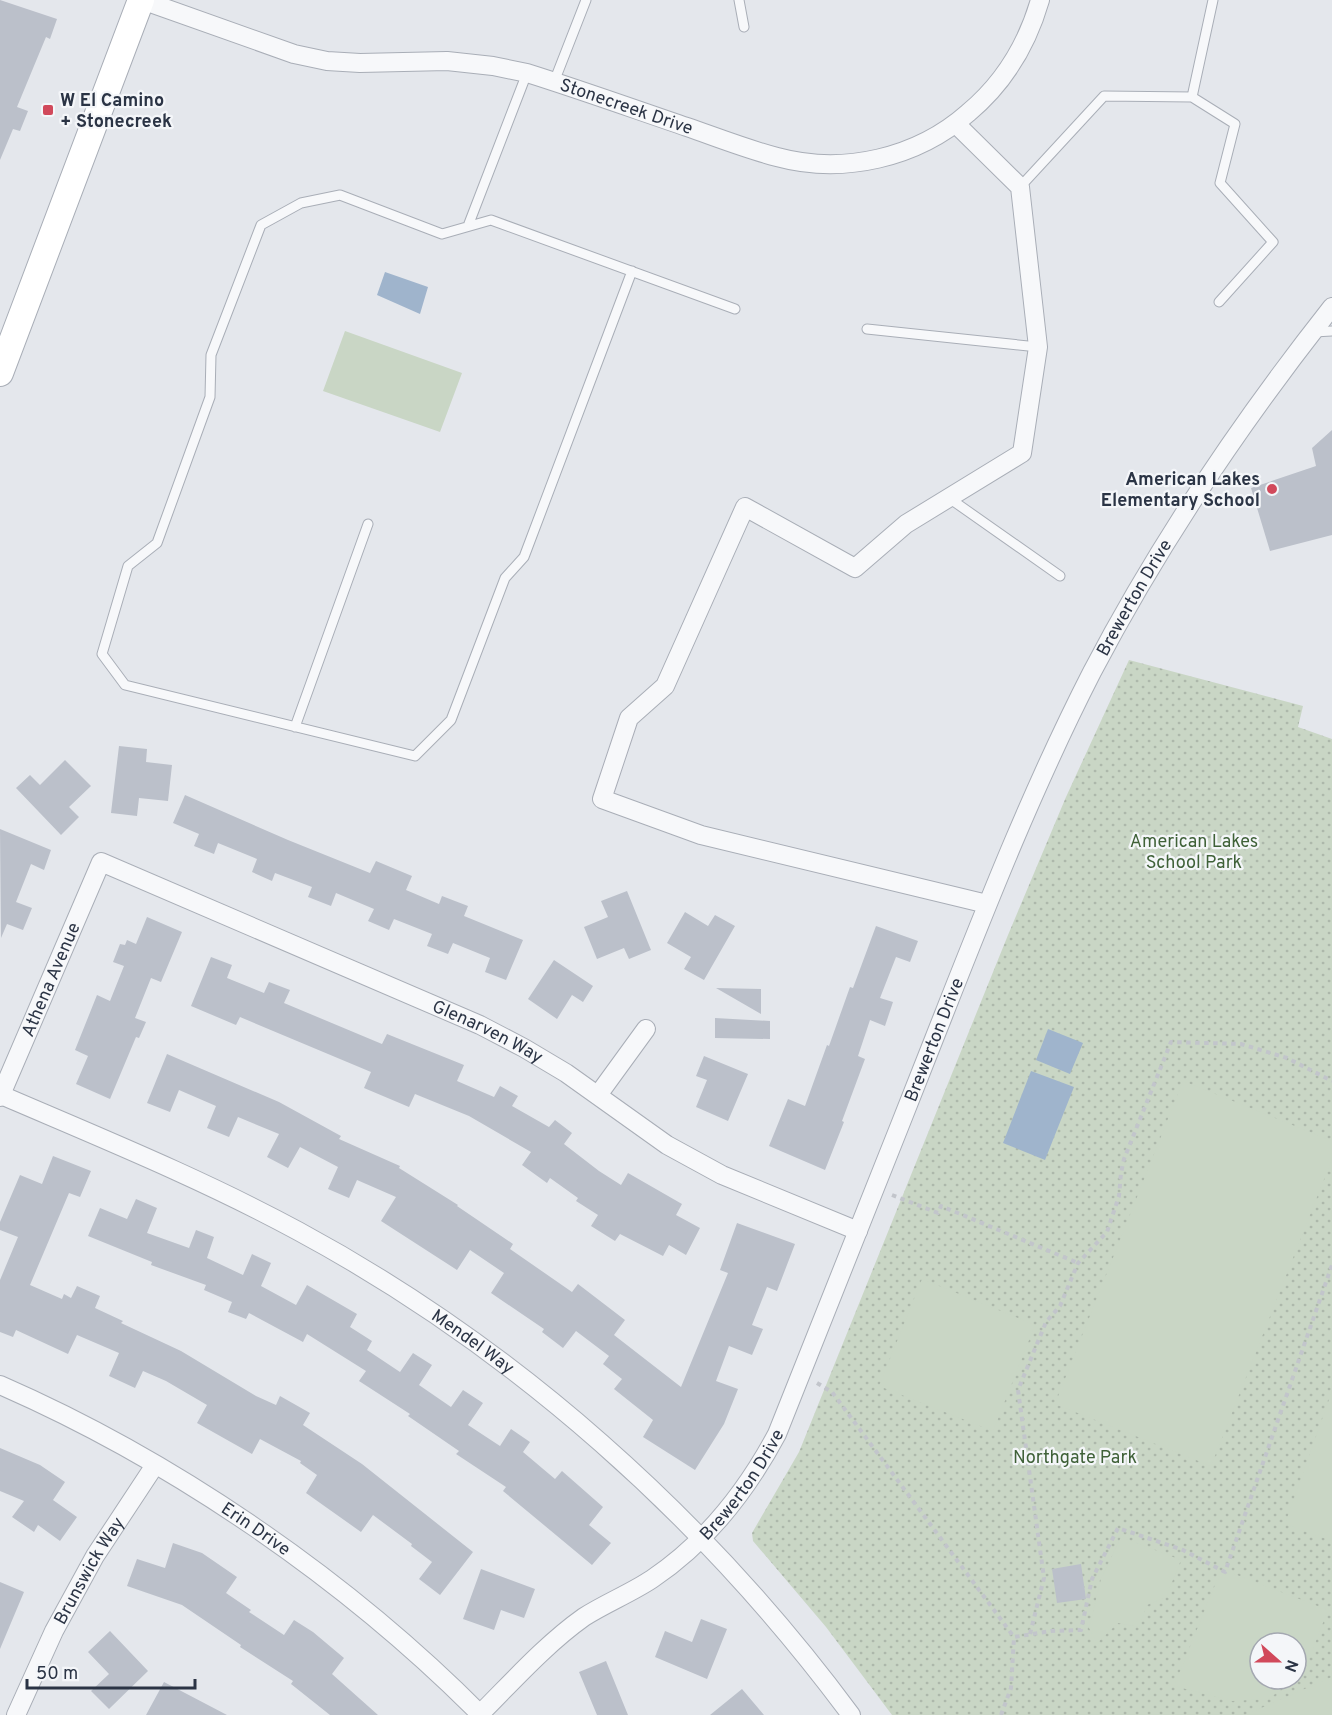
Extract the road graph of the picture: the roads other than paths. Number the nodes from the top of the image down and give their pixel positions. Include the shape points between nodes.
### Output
1 (141, 0) edge
2 (586, 0) edge
3 (739, 0) edge
4 (1040, 0) edge
5 (1213, 0) edge
6 (744, 27) dead end
7 (527, 73) junction
8 (554, 82) junction
9 (1192, 97) junction
10 (956, 124) junction
11 (1020, 187) junction
12 (468, 226) junction
13 (632, 271) junction
14 (1219, 302) dead end
15 (1332, 307) edge
16 (735, 309) dead end
17 (867, 329) dead end
18 (1332, 331) edge
19 (1312, 333) junction
20 (1038, 347) junction
21 (0, 373) edge
22 (949, 498) junction
23 (368, 524) dead end
24 (1060, 576) dead end
25 (295, 727) junction
26 (100, 862) joint
27 (987, 904) junction
28 (646, 1029) dead end
29 (598, 1095) junction
30 (0, 1096) edge
31 (858, 1231) junction
32 (0, 1385) edge
33 (154, 1465) junction
34 (703, 1539) junction
35 (480, 1714) edge
36 (16, 1715) edge
37 (851, 1715) edge

1 - 7 street, Stonecreek Drive via 294,54 327,61 447,61
1 - 21 main road
2 - 8 lane
3 - 6 lane
4 - 10 street, Stonecreek Drive via 1018,54 985,99
5 - 9 lane
7 - 8 street, Stonecreek Drive
7 - 12 lane
8 - 10 street, Stonecreek Drive via 778,158 815,164 889,156
9 - 11 lane via 1104,96
9 - 14 lane via 1235,124 1220,183 1273,242
10 - 11 street
11 - 20 street
12 - 13 lane via 491,220
12 - 25 lane via 442,234 340,195 301,203 261,225 211,355 210,396 157,543 128,566 102,654 125,685
13 - 16 lane
13 - 25 lane via 524,556 505,578 451,720 415,756
15 - 19 street, Brewerton Drive
17 - 20 lane
18 - 19 lane
19 - 27 street, Brewerton Drive via 1211,471 1149,569 1042,774
20 - 22 street via 1022,453
22 - 24 lane
22 - 27 street via 906,524 855,568 745,507 665,686 629,717 602,799 701,835
23 - 25 lane
26 - 29 street, Glenarven Way via 480,1025
26 - 30 street, Athena Avenue
27 - 31 street, Brewerton Drive
28 - 29 street
29 - 31 street, Glenarven Way via 667,1145 722,1175
30 - 34 street, Mendel Way via 219,1190 300,1232 428,1310 525,1380 617,1457
31 - 34 street, Brewerton Drive via 777,1434 739,1497
32 - 33 street, Erin Drive
33 - 35 street, Erin Drive via 226,1508 318,1574 384,1626
33 - 36 street, Brunswick Way via 95,1556 54,1631
34 - 35 street, Brewerton Drive via 651,1579 585,1617 555,1640
34 - 37 street, Mendel Way via 765,1606

